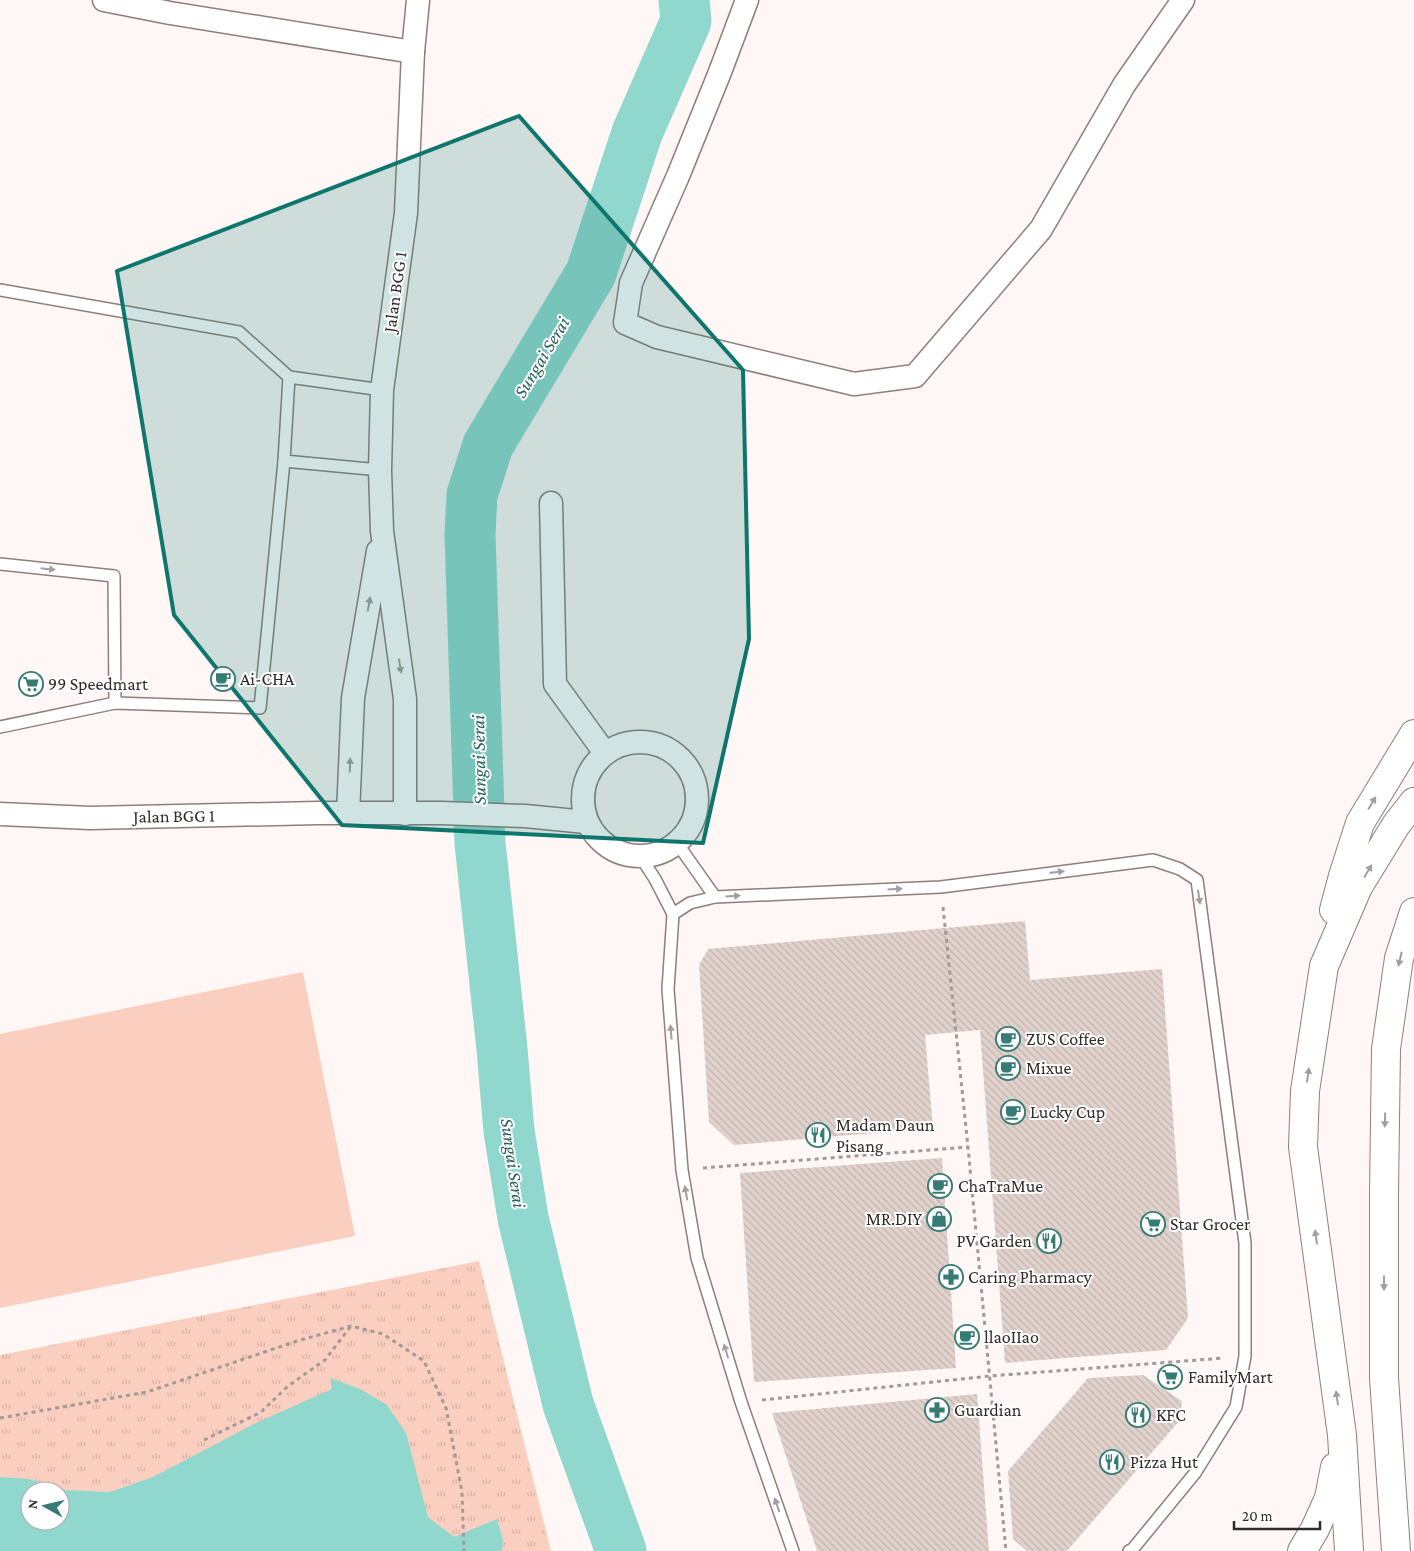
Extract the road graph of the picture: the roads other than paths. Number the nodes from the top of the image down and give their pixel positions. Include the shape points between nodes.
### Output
1 (104, 0) edge
2 (418, 0) edge
3 (747, 0) edge
4 (1183, 0) edge
5 (413, 52) junction
6 (0, 290) edge
7 (289, 377) junction
8 (382, 390) junction
9 (284, 461) junction
10 (380, 470) junction
11 (551, 503) dead end
12 (382, 531) junction
13 (0, 564) edge
14 (115, 703) junction
15 (0, 727) edge
16 (1414, 734) edge
17 (605, 753) junction
18 (1414, 802) edge
19 (0, 814) edge
20 (348, 814) junction
21 (405, 814) junction
22 (586, 822) junction
23 (677, 843) junction
24 (640, 856) junction
25 (715, 897) junction
26 (1414, 912) edge
27 (673, 914) junction
28 (1324, 966) junction
29 (1342, 1435) junction
30 (1390, 1469) junction
31 (793, 1551) edge
32 (1129, 1551) edge
33 (1302, 1551) edge
34 (1349, 1551) edge
35 (1386, 1551) edge
36 (1396, 1551) edge

1 - 5 street
2 - 5 street, Jalan BGG 1
3 - 4 street via 678,176 631,283 625,323 657,337 854,384 915,376 1042,229 1124,86
5 - 8 street, Jalan BGG 1 via 406,213
6 - 7 lane via 239,332
7 - 8 lane
7 - 9 lane
8 - 10 street, Jalan BGG 1
9 - 10 lane
9 - 14 lane via 260,708
10 - 12 street, Jalan BGG 1
11 - 17 street via 555,684
20 -> 12 street, Jalan BGG 1 via 353,698
12 -> 21 street, Jalan BGG 1 via 405,699
13 -> 14 lane via 114,576
14 - 15 lane
28 -> 16 main road via 1332,918 1360,823
17 - 22 street via 586,778 583,797
17 - 23 street via 631,741 651,741 670,748 685,762 695,779 698,799 692,825
28 -> 18 main road via 1358,887
19 - 20 street, Jalan BGG 1 via 90,818
20 - 21 street, Jalan BGG 1
21 - 22 street, Jalan BGG 1 via 525,816
22 - 24 street via 607,846 623,854
23 - 24 street via 658,854
23 - 25 lane
24 - 27 lane
25 - 27 lane via 690,903
25 -> 32 lane via 941,887 1153,860 1180,869 1197,880 1245,1243 1245,1356 1236,1407 1195,1473
26 -> 30 main road via 1399,958 1386,1049 1384,1378
31 -> 27 lane via 741,1402 697,1258 682,1170 668,988
29 -> 28 main road via 1303,1148 1305,1091
29 - 33 main road via 1329,1498
29 - 34 main road
30 - 35 main road via 1384,1506
30 - 36 main road

